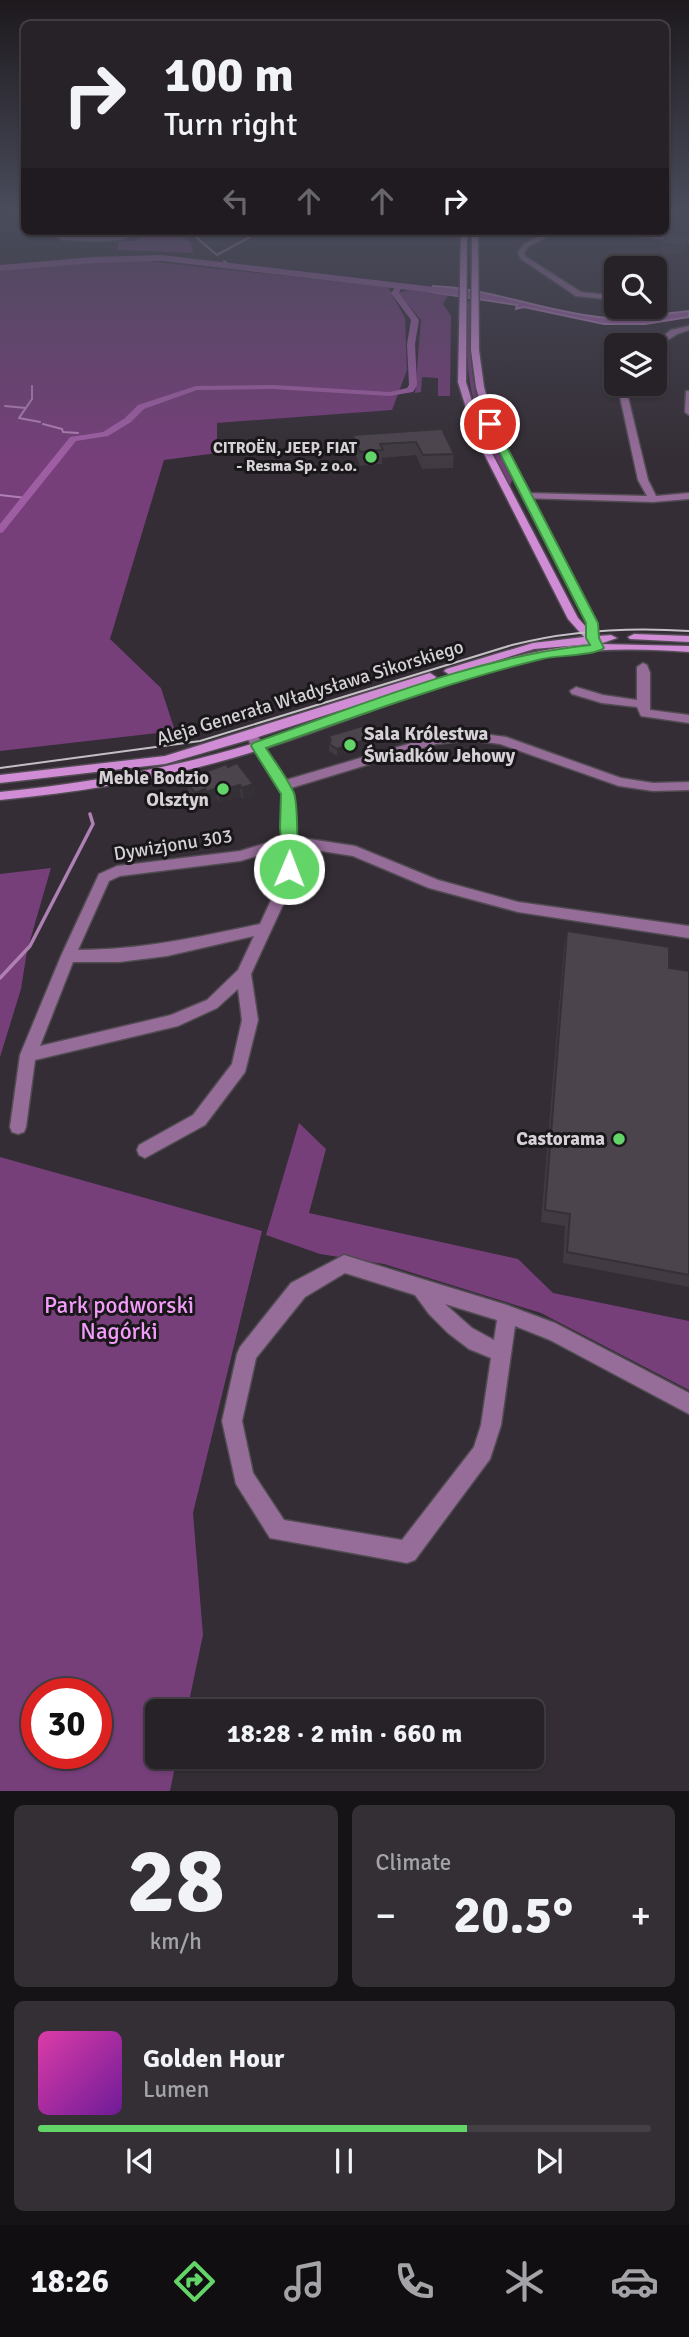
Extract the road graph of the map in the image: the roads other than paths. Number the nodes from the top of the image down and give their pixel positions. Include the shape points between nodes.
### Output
1 (463, 294) edge
2 (476, 294) edge
3 (578, 294) edge
4 (604, 297) edge
5 (689, 328) edge
6 (667, 337) edge
7 (689, 393) edge
8 (624, 396) edge
9 (689, 412) edge
10 (526, 496) junction
11 (689, 496) edge
12 (653, 499) junction
13 (592, 623) junction
14 (629, 637) junction
15 (689, 639) edge
16 (595, 643) junction
17 (689, 649) edge
18 (643, 667) dead end
19 (576, 691) dead end
20 (641, 704) junction
21 (689, 719) edge
22 (255, 741) junction
23 (0, 779) edge
24 (285, 785) junction
25 (689, 786) edge
26 (0, 796) edge
27 (290, 841) junction
28 (265, 928) junction
29 (689, 932) edge
30 (68, 956) junction
31 (244, 974) junction
32 (28, 1055) junction
33 (18, 1127) dead end
34 (145, 1150) dead end
35 (421, 1287) junction
36 (507, 1314) junction
37 (500, 1352) junction
38 (689, 1404) edge

1 - 16 main road via 462,382 474,425 573,619
2 - 10 main road via 480,387 490,424
3 - 4 street
5 - 6 street
7 - 9 street
8 - 12 street via 643,480
10 - 12 street
10 - 13 main road
11 - 12 street
13 - 14 main road, Aleja Generała Władysława Sikorskiego
13 - 16 main road
14 - 15 main road, Aleja Generała Władysława Sikorskiego
14 - 16 main road, Aleja Generała Władysława Sikorskiego
16 - 17 main road, Aleja Generała Władysława Sikorskiego
16 - 22 main road, Aleja Generała Władysława Sikorskiego via 507,664
18 - 20 street
19 - 20 street
20 - 21 street via 645,713
22 - 23 main road, Aleja Generała Władysława Sikorskiego via 165,760
22 - 24 street, Aleja Generała Władysława Sikorskiego
22 - 26 main road, Aleja Generała Władysława Sikorskiego via 117,782
24 - 25 street via 435,740 469,736 502,740 619,782
24 - 27 street
27 - 28 street via 286,883
27 - 29 street via 355,850 433,884 518,907
27 - 30 street, Dywizjonu 303 via 240,856 117,871 104,878
28 - 30 street via 167,950
28 - 31 street
30 - 32 street, Dywizjonu 303
31 - 32 street via 212,1004 173,1021
31 - 34 street via 250,1020 239,1067 199,1120
32 - 33 street, Dywizjonu 303
35 - 36 street
35 - 37 street via 433,1307 481,1347
35 - 37 street via 344,1264 298,1290 247,1354 232,1421 243,1477 278,1530 407,1552 483,1452 491,1426
36 - 37 street
36 - 38 street via 555,1332

